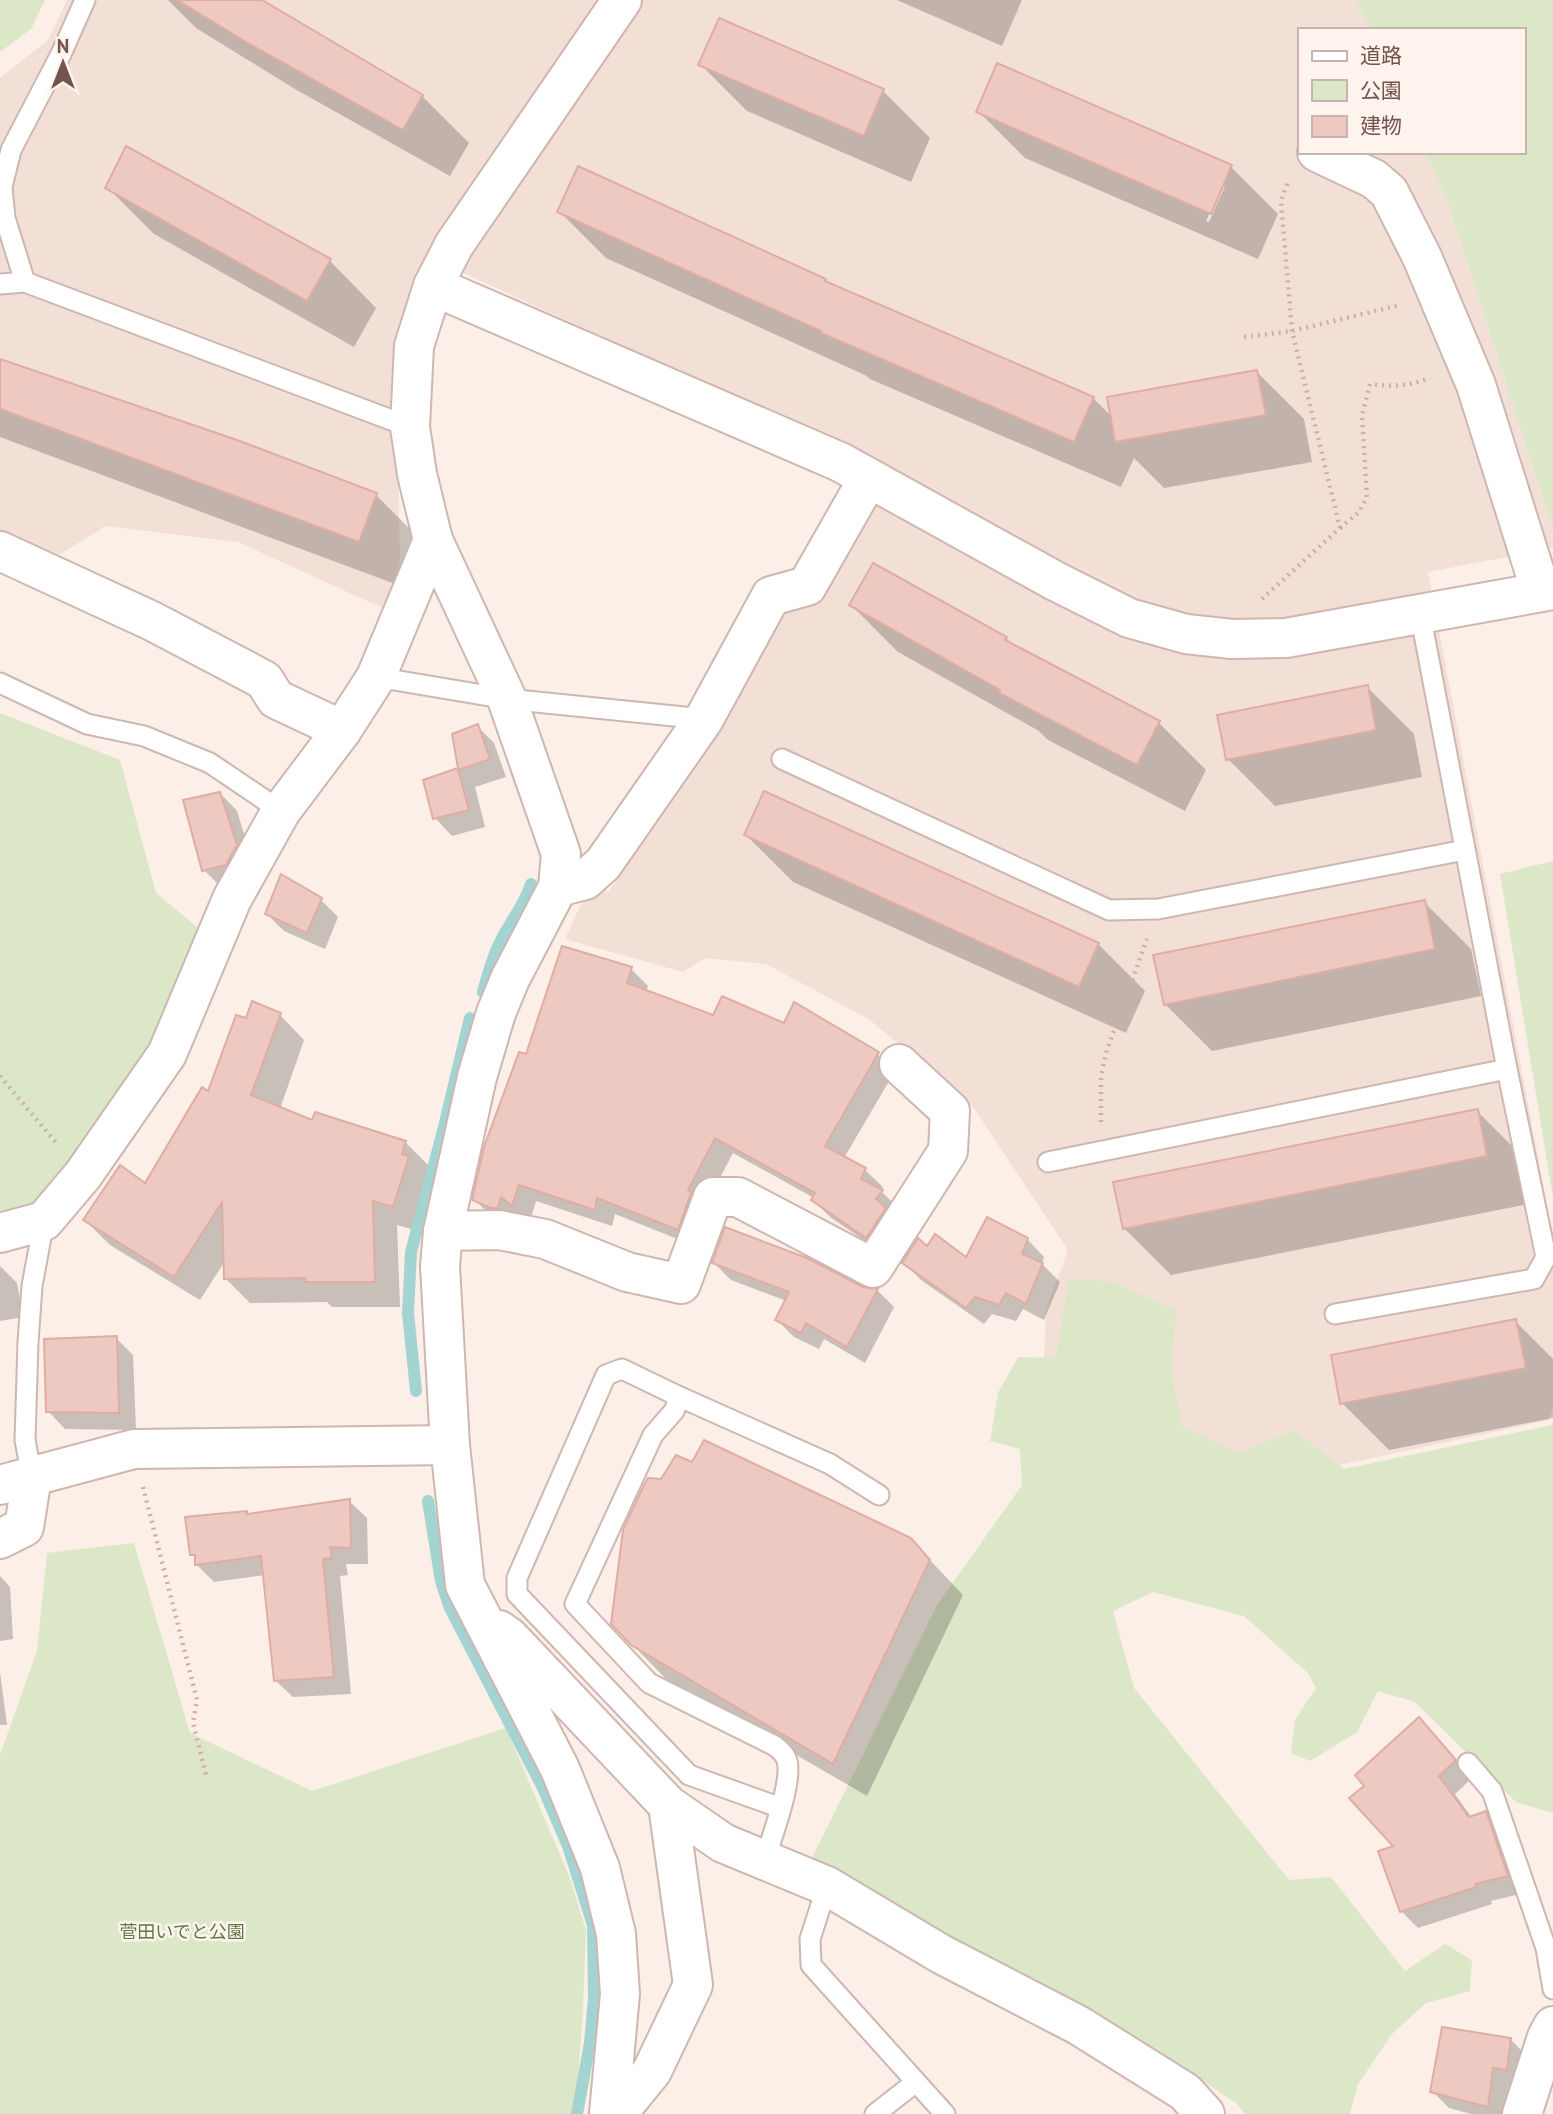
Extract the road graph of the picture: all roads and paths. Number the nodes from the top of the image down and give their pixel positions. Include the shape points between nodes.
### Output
1 (85, 0) edge
2 (622, 0) edge
3 (1321, 154) edge
4 (1289, 179) dead end
5 (25, 282) junction
6 (0, 284) edge
7 (433, 286) junction
8 (1438, 295) junction
9 (1292, 331) junction
10 (1244, 337) dead end
11 (1461, 350) junction
12 (410, 427) junction
13 (868, 479) junction
14 (1340, 528) junction
15 (433, 540) junction
16 (0, 551) edge
17 (1547, 591) edge
18 (1420, 613) junction
19 (1250, 639) junction
20 (376, 677) junction
21 (0, 683) edge
22 (507, 699) junction
23 (704, 719) junction
24 (342, 730) junction
25 (782, 759) dead end
26 (281, 811) junction
27 (1465, 850) junction
28 (558, 887) junction
29 (1158, 909) junction
30 (899, 1064) dead end
31 (1507, 1069) junction
32 (0, 1076) edge
33 (1102, 1151) junction
34 (1048, 1162) dead end
35 (83, 1175) junction
36 (44, 1221) junction
37 (443, 1231) junction
38 (0, 1233) edge
39 (1335, 1314) dead end
40 (680, 1396) junction
41 (450, 1445) junction
42 (134, 1449) junction
43 (16, 1481) edge
44 (879, 1495) dead end
45 (0, 1539) edge
46 (481, 1617) junction
47 (1468, 1763) dead end
48 (207, 1779) dead end
49 (668, 1805) junction
50 (780, 1808) junction
51 (765, 1860) junction
52 (827, 1886) junction
53 (1553, 1989) edge
54 (1553, 2026) edge
55 (916, 2082) junction
56 (609, 2114) edge
57 (617, 2114) edge
58 (875, 2114) edge
59 (944, 2114) edge
60 (1205, 2114) edge
61 (1522, 2114) edge

1 - 5 lane via 11,150 2,187 5,218
2 - 7 street via 454,245
3 - 8 street via 1374,179 1389,192
4 - 9 path via 1281,201
5 - 6 lane
5 - 12 lane
7 - 12 street via 414,346
7 - 13 street via 840,462
8 - 9 path
8 - 11 street
9 - 10 path
9 - 14 path
11 - 14 path via 1453,363 1434,377 1410,386 1370,384 1362,415 1367,498
11 - 17 street
12 - 15 street
13 - 19 street via 1129,618 1186,634
13 - 23 street via 807,586 771,596
14 - 19 path via 1260,601 1251,620
15 - 20 street
15 - 22 street
16 - 24 street via 152,621 264,680 276,699
17 - 18 street
18 - 19 street via 1286,638
18 - 27 lane
20 - 22 lane
20 - 24 street
21 - 26 lane via 87,724 144,736 211,762
22 - 23 lane
22 - 28 street via 561,854
23 - 28 street via 603,864 585,880
24 - 26 street
25 - 29 lane via 1109,910
26 - 35 street via 232,899 167,1054
27 - 29 lane
27 - 31 lane
28 - 37 street via 495,1013
29 - 33 path via 1107,1050 1101,1076
30 - 37 street via 950,1111 948,1151 873,1268 738,1197 713,1197 681,1284 627,1272 544,1239 499,1230
31 - 33 lane
31 - 39 lane via 1546,1257 1534,1279
32 - 35 path
33 - 34 lane
35 - 36 street
36 - 38 street
36 - 43 lane via 32,1286 25,1440
37 - 41 street via 440,1266
40 - 44 lane via 830,1464
40 - 50 lane via 674,1411 653,1434 575,1604 649,1683 775,1746 786,1757 789,1772
40 - 50 lane via 622,1369 606,1375 517,1578 517,1594 689,1775
41 - 42 street
41 - 46 street via 466,1585
42 - 43 street
42 - 48 path via 197,1700 193,1723
43 - 45 street via 24,1527
46 - 49 street via 509,1637
46 - 56 street via 560,1769 600,1868 616,1934 620,1994
47 - 53 lane via 1492,1791 1546,1948
49 - 51 street via 723,1843
49 - 57 street via 693,1985 652,2071
50 - 51 lane
51 - 52 street
52 - 55 lane via 810,1939 811,1965
52 - 60 street via 941,1954 1078,2025 1185,2092
54 - 61 street
55 - 58 lane
55 - 59 lane

